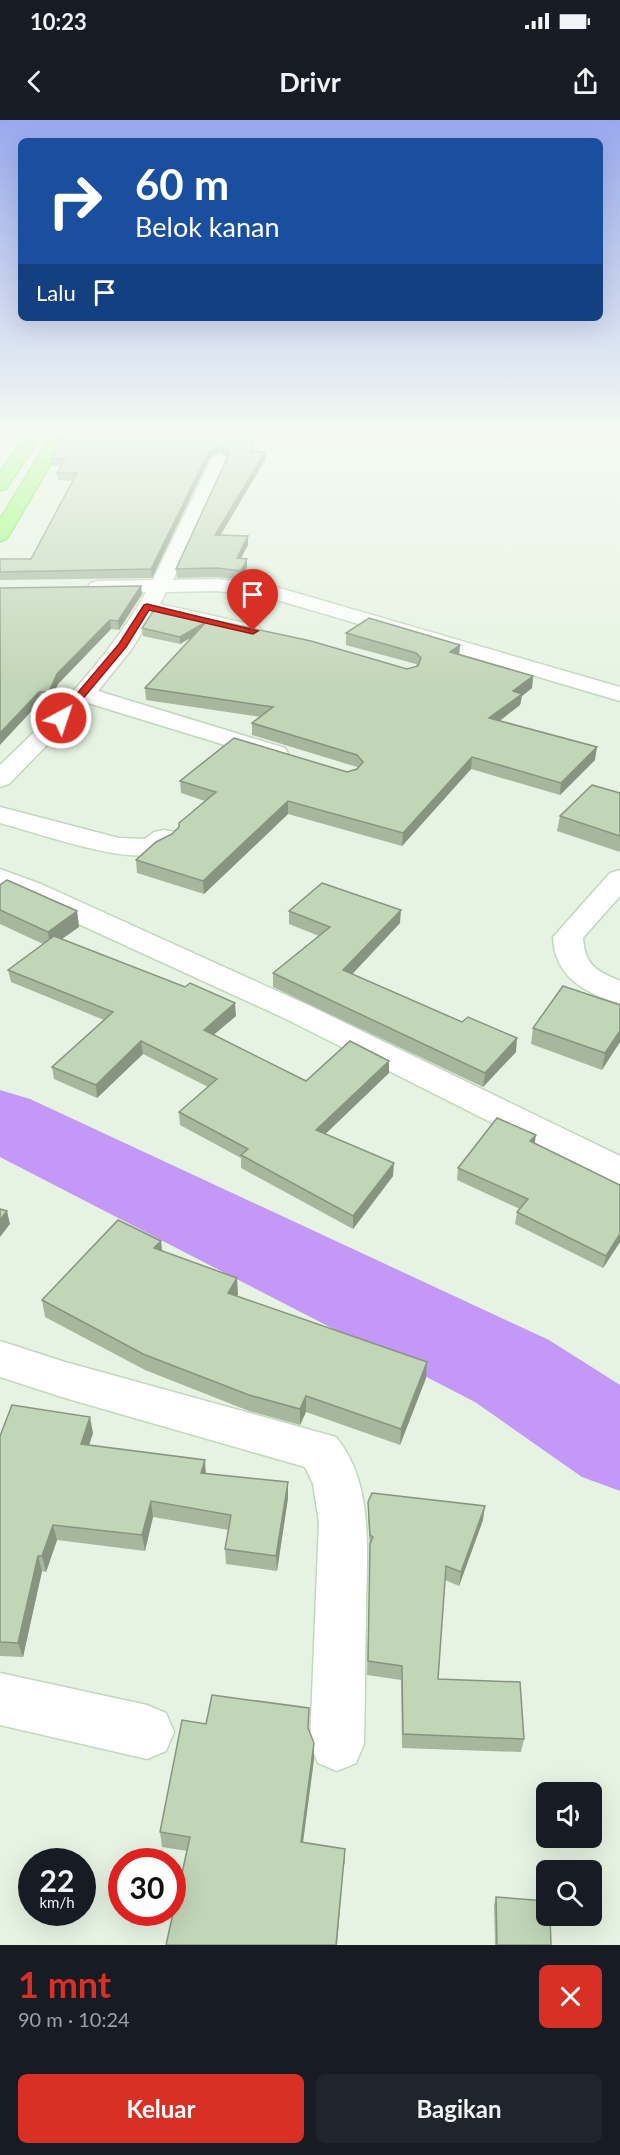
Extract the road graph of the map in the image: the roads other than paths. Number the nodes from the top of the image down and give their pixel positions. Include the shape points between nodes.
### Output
1 (11, 517) edge
2 (192, 517) edge
3 (0, 535) edge
4 (160, 586) junction
5 (80, 587) edge
6 (147, 607) junction
7 (272, 635) edge
8 (82, 694) junction
9 (620, 694) edge
10 (303, 761) edge
11 (0, 780) edge
12 (0, 815) edge
13 (164, 838) edge
14 (0, 878) edge
15 (620, 879) edge
16 (620, 993) edge
17 (620, 1172) edge
18 (0, 1359) edge
19 (0, 1699) edge
20 (147, 1731) dead end
21 (337, 1744) dead end

1 - 3 highway
2 - 4 street
4 - 5 street
4 - 6 street
4 - 9 street via 217,585 269,591
6 - 7 street
6 - 8 street via 123,645
8 - 10 street
8 - 11 street
12 - 13 street via 130,848 154,845
14 - 17 street via 297,1012
15 - 16 street via 568,937 570,959 578,970
18 - 21 street via 320,1451 328,1459 339,1492 343,1522
19 - 20 street

